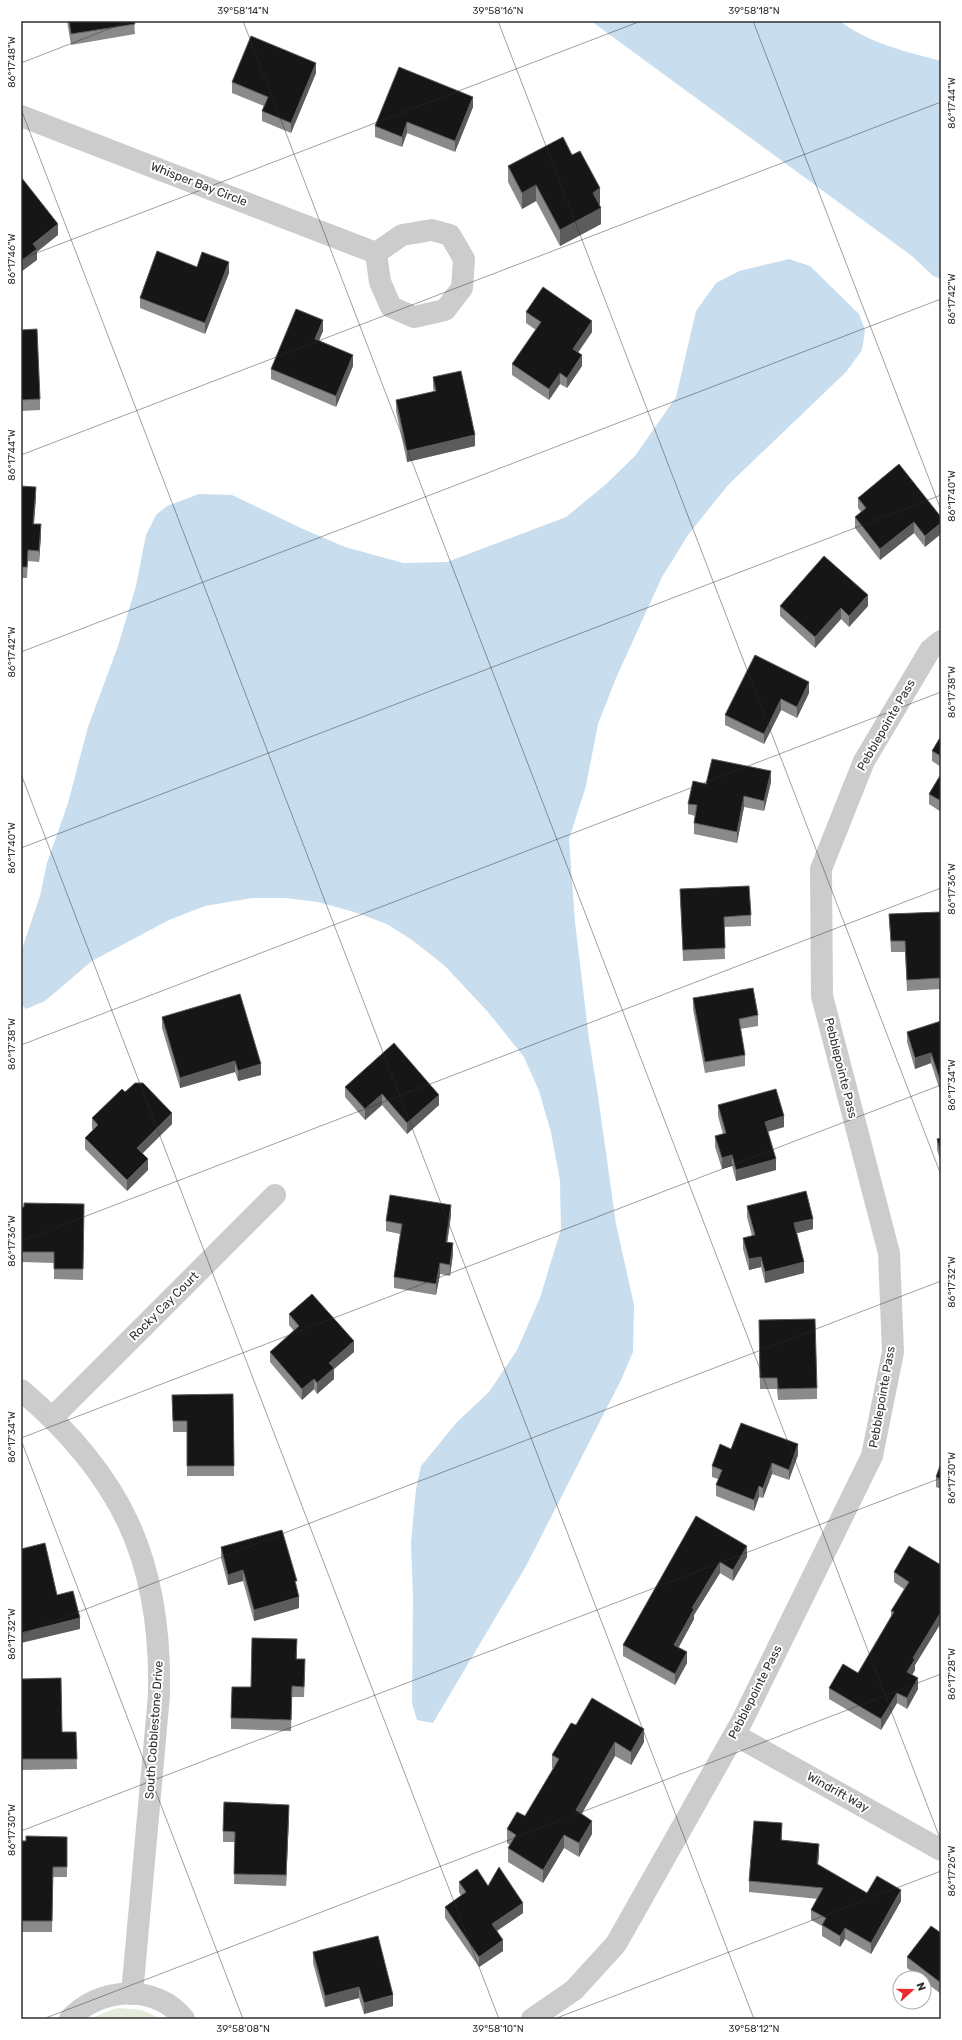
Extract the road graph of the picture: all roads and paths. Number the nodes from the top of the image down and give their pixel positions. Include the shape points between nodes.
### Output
1 (21, 116) edge
2 (376, 253) junction
3 (941, 641) edge
4 (275, 1195) dead end
5 (21, 1390) edge
6 (53, 1417) junction
7 (735, 1735) junction
8 (941, 1850) edge
9 (132, 1994) junction
10 (70, 2019) edge
11 (184, 2019) edge
12 (532, 2019) edge

1 - 2 street, Whisper Bay Circle
2 - 2 street via 380,282 391,307 414,317 445,310 462,288 464,259 450,235 432,230 402,235
3 - 7 street, Pebblepointe Pass via 930,650 864,761 821,869 822,996 889,1253 892,1352 872,1456
4 - 6 street, Rocky Cay Court
5 - 6 street, South Cobblestone Drive
6 - 9 street, South Cobblestone Drive via 90,1459 124,1513 144,1564 155,1612 160,1663 159,1695
7 - 8 street, Windrift Way
7 - 12 street, Pebblepointe Pass via 616,1944 574,1990
9 - 10 street via 95,2000
9 - 11 street via 159,2000

